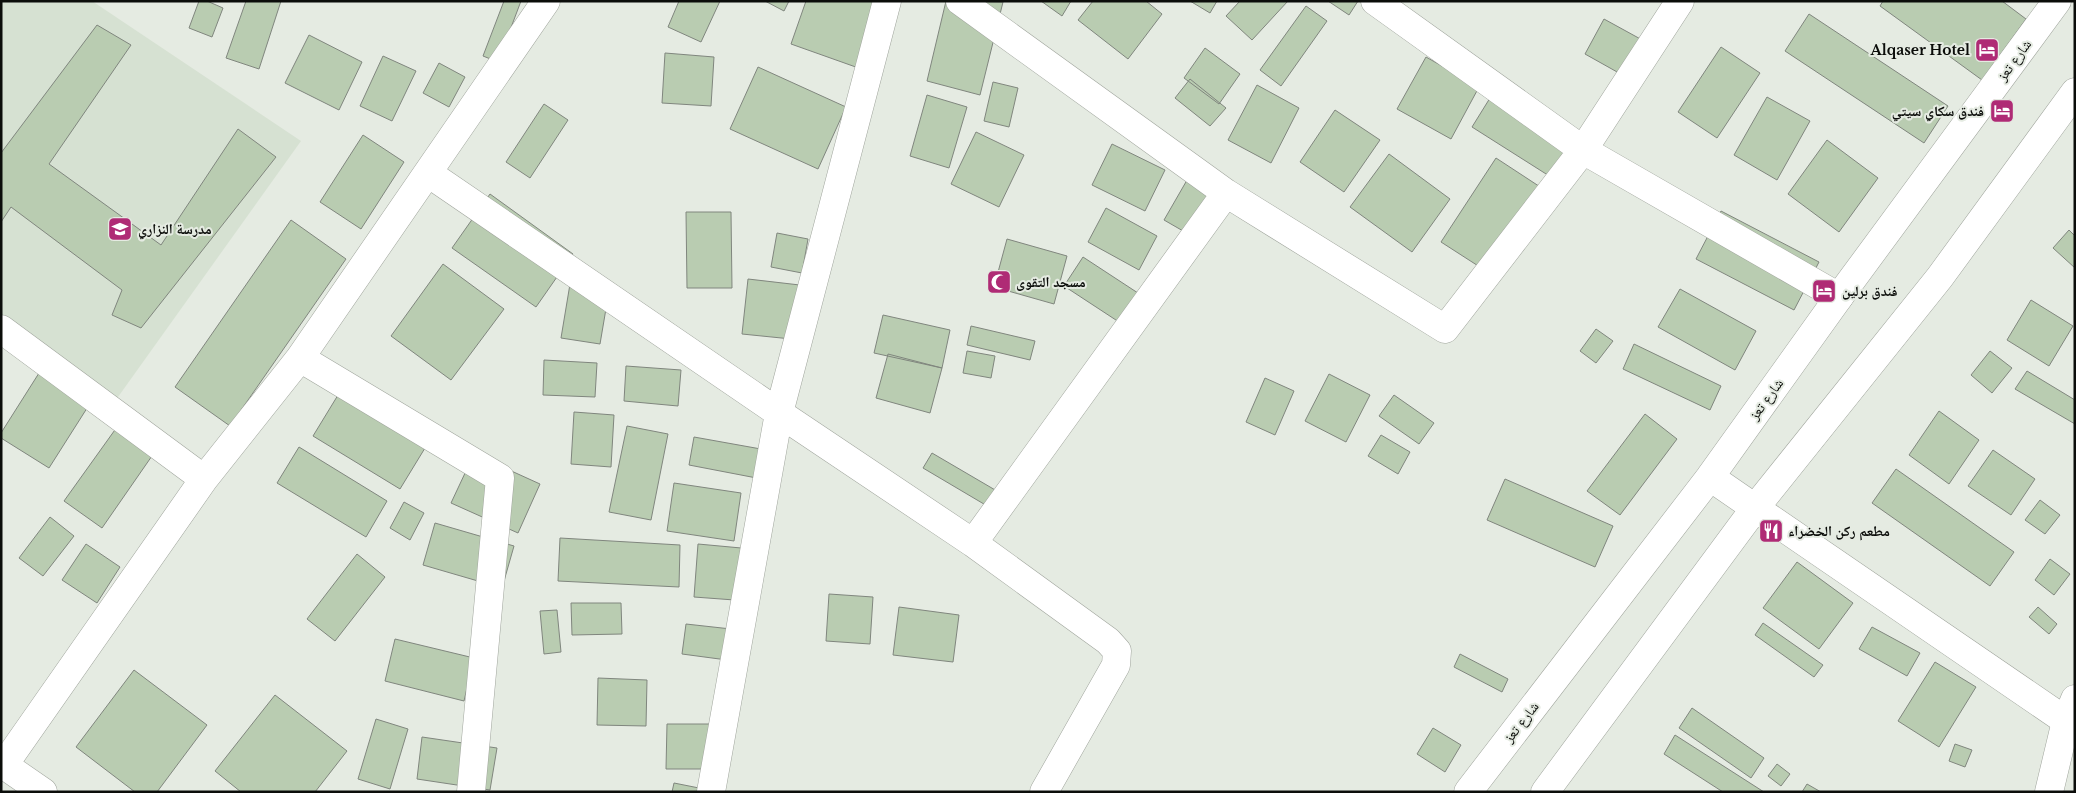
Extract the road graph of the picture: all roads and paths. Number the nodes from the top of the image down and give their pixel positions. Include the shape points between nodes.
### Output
1 (546, 1) edge
2 (887, 1) edge
3 (960, 1) edge
4 (1375, 1) edge
5 (1680, 1) edge
6 (2057, 1) edge
7 (2075, 92) edge
8 (1583, 150) junction
9 (428, 173) junction
10 (1226, 193) junction
11 (1838, 297) junction
12 (1, 328) edge
13 (300, 358) junction
14 (779, 414) junction
15 (1710, 477) junction
16 (204, 479) junction
17 (1755, 508) junction
18 (973, 543) junction
19 (2072, 715) edge
20 (2, 764) edge
21 (42, 792) edge
22 (471, 792) edge
23 (711, 792) edge
24 (1044, 792) edge
25 (1468, 792) edge
26 (1545, 792) edge
27 (2049, 792) edge

1 - 9 main road
2 - 14 main road
3 - 10 main road
4 - 8 main road
5 - 8 main road
6 - 11 main road, شارع تعز
7 - 17 main road via 1940,277
8 - 10 main road via 1445,329
8 - 11 main road
9 - 13 main road
9 - 14 main road
10 - 18 main road
11 - 15 main road, شارع تعز
12 - 16 main road
13 - 16 main road
13 - 22 main road via 500,478
14 - 18 main road
14 - 23 main road
15 - 17 main road
15 - 25 main road, شارع تعز
16 - 20 main road
17 - 19 main road
17 - 26 main road
18 - 24 main road via 1108,641 1117,651 1116,665
19 - 27 main road
20 - 21 main road

